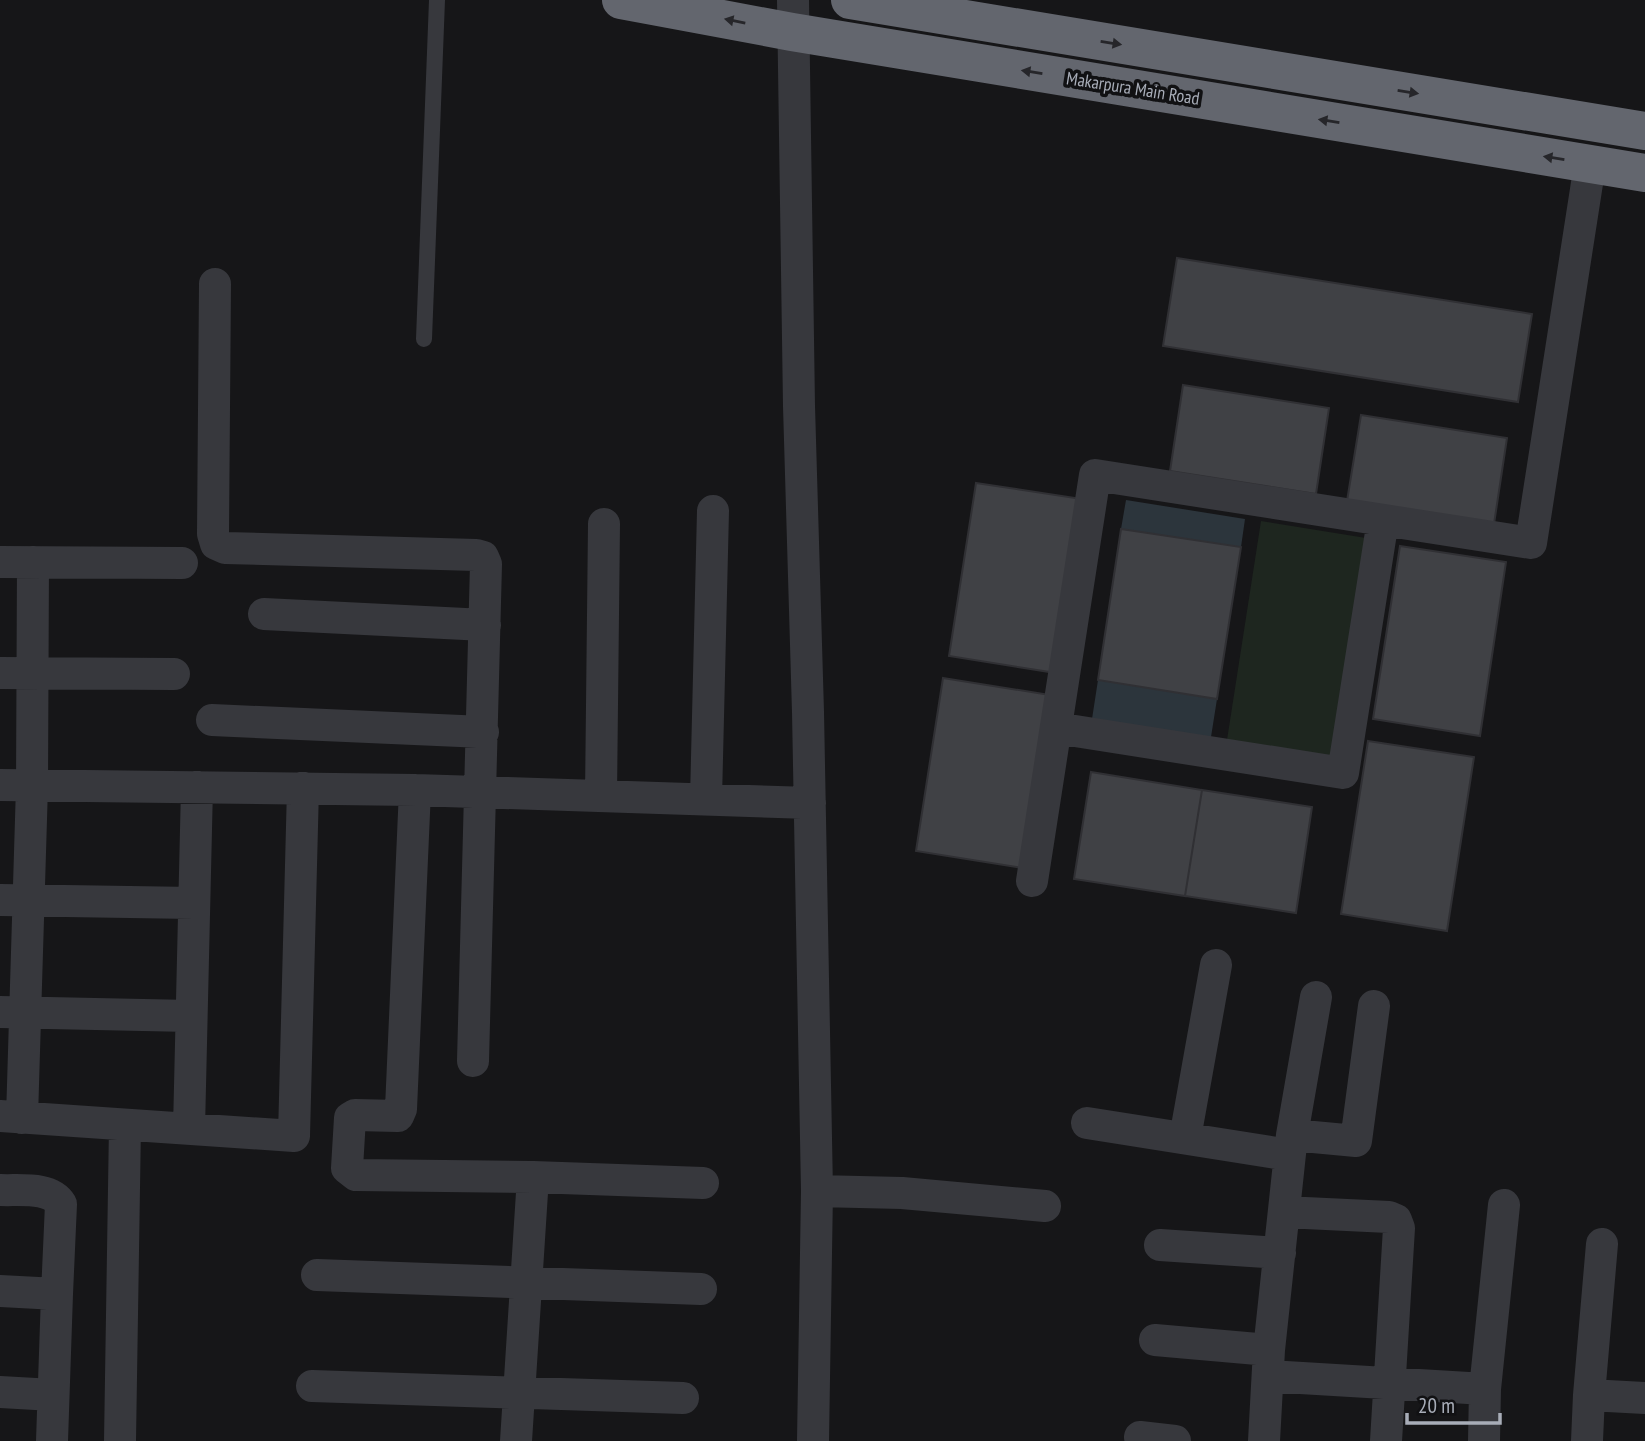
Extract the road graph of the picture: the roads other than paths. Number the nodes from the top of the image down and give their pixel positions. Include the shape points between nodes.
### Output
1 (438, 0) edge
2 (621, 0) edge
3 (850, 0) edge
4 (976, 10) edge
5 (792, 16) edge
6 (1645, 131) edge
7 (1590, 164) junction
8 (1645, 173) edge
9 (215, 284) dead end
10 (424, 339) dead end
11 (713, 511) dead end
12 (1383, 520) junction
13 (604, 524) dead end
14 (0, 562) edge
15 (33, 562) junction
16 (182, 563) dead end
17 (264, 614) dead end
18 (485, 625) junction
19 (0, 673) edge
20 (32, 673) junction
21 (174, 674) dead end
22 (212, 720) dead end
23 (1056, 728) junction
24 (483, 732) junction
25 (0, 785) edge
26 (32, 786) junction
27 (197, 787) junction
28 (303, 788) junction
29 (415, 790) junction
30 (482, 791) junction
31 (601, 796) junction
32 (706, 799) junction
33 (810, 803) junction
34 (1032, 881) dead end
35 (14, 900) edge
36 (194, 903) junction
37 (1216, 965) dead end
38 (1316, 997) dead end
39 (1374, 1006) dead end
40 (13, 1012) edge
41 (191, 1017) junction
42 (473, 1061) dead end
43 (11, 1117) edge
44 (1087, 1123) dead end
45 (125, 1125) junction
46 (189, 1129) junction
47 (1185, 1138) junction
48 (1290, 1145) junction
49 (533, 1177) junction
50 (703, 1183) dead end
51 (0, 1190) edge
52 (817, 1191) junction
53 (1504, 1205) dead end
54 (1045, 1206) dead end
55 (1284, 1212) junction
56 (1602, 1244) dead end
57 (1160, 1245) dead end
58 (1280, 1253) junction
59 (317, 1275) dead end
60 (526, 1282) junction
61 (701, 1289) dead end
62 (0, 1291) edge
63 (57, 1294) junction
64 (1156, 1340) dead end
65 (1268, 1363) junction
66 (1390, 1383) junction
67 (312, 1386) dead end
68 (1485, 1389) junction
69 (0, 1392) edge
70 (519, 1393) junction
71 (53, 1395) junction
72 (1589, 1395) junction
73 (683, 1398) dead end
74 (1645, 1398) edge
75 (1140, 1437) dead end
76 (52, 1441) edge
77 (120, 1441) edge
78 (516, 1441) edge
79 (813, 1441) edge
80 (1175, 1441) edge
81 (1264, 1441) edge
82 (1387, 1441) edge
83 (1484, 1441) edge
84 (1587, 1441) edge

1 - 10 lane
5 -> 2 highway, Makarpura Main Road
3 - 4 highway
4 -> 6 highway
7 -> 5 highway, Makarpura Main Road
5 - 33 street
7 - 8 highway, Makarpura Main Road
7 - 12 street via 1531,543
9 - 18 street via 216,544 225,548 483,557
11 - 32 street
12 - 23 street via 1343,773
12 - 23 street via 1096,475
13 - 31 street
14 - 15 street
15 - 16 street
15 - 20 street
17 - 18 street
18 - 24 street
19 - 20 street
20 - 21 street
20 - 26 street
22 - 24 street
23 - 34 street
24 - 30 street
25 - 26 street
26 - 27 street
26 - 35 street
27 - 28 street
27 - 36 street
28 - 29 street
28 - 46 street via 294,1136
29 - 30 street
29 - 49 street via 401,1109 398,1116 350,1118 347,1168 356,1175
30 - 31 street
30 - 42 street
31 - 32 street
32 - 33 street
33 - 52 street
35 - 36 street
35 - 40 street
36 - 41 street
37 - 47 street
38 - 48 street
39 - 48 street via 1356,1141
40 - 41 street
40 - 43 street
41 - 46 street
43 - 45 street
44 - 47 street
45 - 46 street
45 - 77 street
47 - 48 street
48 - 55 street
49 - 50 street
49 - 60 street
51 - 63 street via 46,1192 58,1198
52 - 54 street
52 - 79 street
53 - 68 street
55 - 58 street
55 - 66 street via 1396,1220
56 - 72 street
57 - 58 street
58 - 65 street
59 - 60 street
60 - 61 street
60 - 70 street
62 - 63 street
63 - 71 street
64 - 65 street
65 - 66 street
65 - 81 street
66 - 68 street
66 - 82 street
67 - 70 street
68 - 83 street
69 - 71 street
70 - 73 street
70 - 78 street
71 - 76 street
72 - 74 street
72 - 84 street
75 - 80 street

